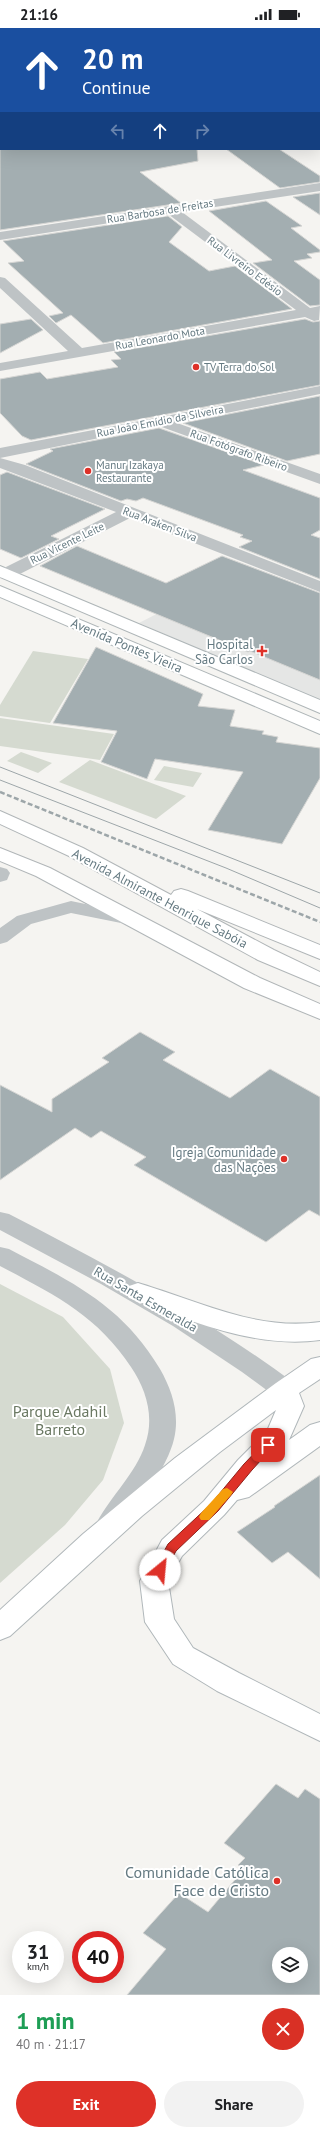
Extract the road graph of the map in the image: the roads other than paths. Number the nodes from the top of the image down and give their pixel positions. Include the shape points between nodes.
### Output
1 (320, 187) edge
2 (171, 210) junction
3 (0, 236) edge
4 (0, 280) edge
5 (314, 311) edge
6 (320, 321) edge
7 (79, 353) junction
8 (0, 367) edge
9 (320, 390) edge
10 (158, 421) junction
11 (0, 453) edge
12 (0, 463) edge
13 (320, 470) edge
14 (304, 473) junction
15 (320, 479) edge
16 (129, 512) junction
17 (3, 572) edge
18 (320, 587) edge
19 (0, 591) edge
20 (320, 707) edge
21 (320, 728) edge
22 (0, 817) edge
23 (76, 852) junction
24 (0, 854) edge
25 (0, 873) edge
26 (0, 876) edge
27 (131, 919) junction
28 (0, 938) edge
29 (320, 953) edge
30 (320, 980) edge
31 (320, 1012) edge
32 (0, 1220) edge
33 (0, 1255) edge
34 (138, 1292) junction
35 (320, 1331) edge
36 (320, 1366) edge
37 (284, 1390) junction
38 (320, 1432) edge
39 (214, 1508) junction
40 (106, 1530) junction
41 (0, 1628) edge
42 (320, 1728) edge

1 - 2 street, Rua Barbosa de Freitas
2 - 3 street, Rua Barbosa de Freitas
2 - 5 street, Rua Livreiro Edésio
4 - 7 street
5 - 6 street, Rua Livreiro Edésio
5 - 7 street, Rua Leonardo Mota
7 - 8 street, Rua Leonardo Mota
9 - 10 street, Rua João Emídio da Silveira
10 - 11 street, Rua João Emídio da Silveira
10 - 14 street, Rua Fotógrafo Ribeiro
12 - 16 street, Rua Araken Silva via 19,468
13 - 14 street
14 - 15 street, Rua Fotógrafo Ribeiro
16 - 17 street, Rua Vicente Leite
16 - 18 street, Rua Araken Silva
17 - 20 main road, Avenida Pontes Vieira
19 - 21 main road, Avenida Pontes Vieira
22 - 23 main road, Avenida Almirante Henrique Sabóia
23 - 29 main road
23 - 30 main road, Avenida Almirante Henrique Sabóia via 266,955
24 - 27 main road via 43,872
25 - 26 street
27 - 28 street via 71,907 24,920
27 - 31 main road via 252,983
32 - 34 street, Rua Santa Esmeralda
33 - 40 street via 98,1313 127,1340 152,1376 163,1409 161,1440
34 - 35 main road via 230,1324 288,1334
34 - 37 street, Rua Santa Esmeralda via 250,1362
36 - 37 main road
37 - 39 main road via 291,1406 278,1436 252,1462
37 - 40 main road
38 - 39 main road
39 - 42 main road via 172,1548 154,1581 160,1622 183,1656 228,1682
40 - 41 main road

